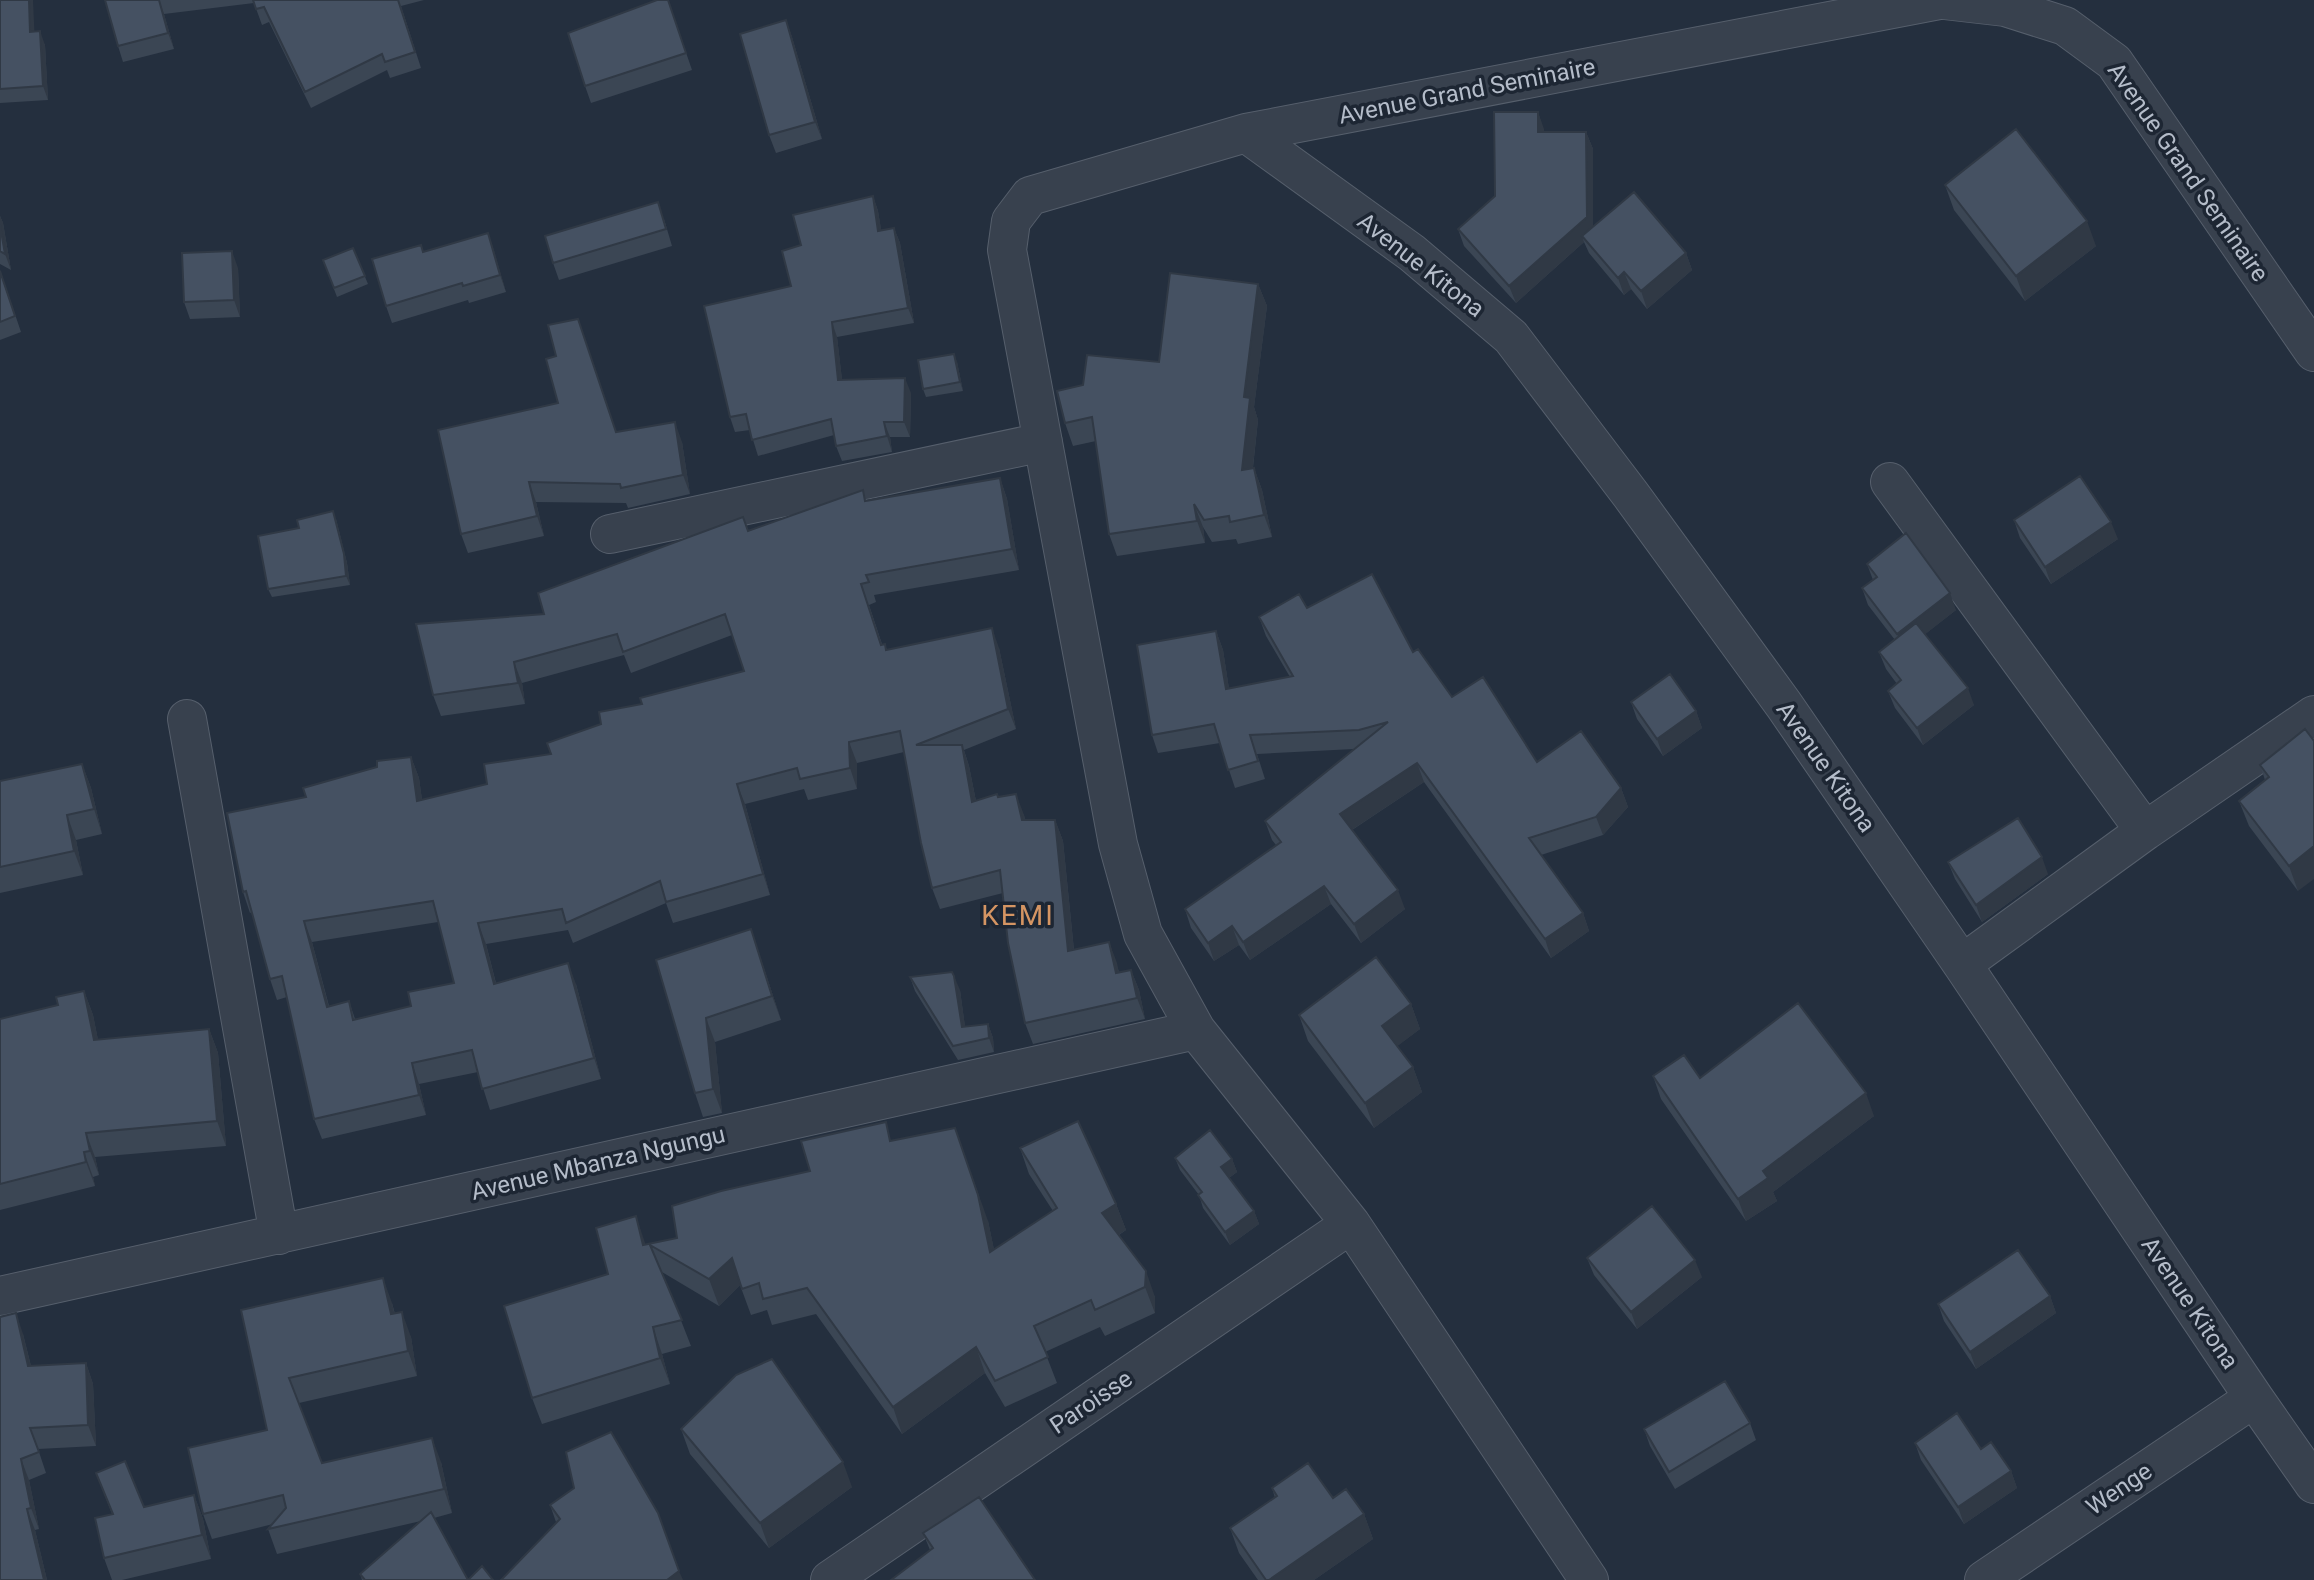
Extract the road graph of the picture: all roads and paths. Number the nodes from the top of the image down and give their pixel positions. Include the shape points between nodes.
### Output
1 (1942, 0) edge
2 (2063, 13) edge
3 (1246, 133) junction
4 (2314, 352) edge
5 (1043, 442) junction
6 (1890, 482) dead end
7 (610, 534) dead end
8 (2314, 715) edge
9 (187, 719) dead end
10 (2145, 831) junction
11 (1962, 964) junction
12 (1196, 1030) junction
13 (1351, 1224) junction
14 (279, 1235) junction
15 (0, 1296) edge
16 (2254, 1398) junction
17 (2314, 1484) edge
18 (830, 1580) edge
19 (1589, 1580) edge
20 (1984, 1580) edge

1 - 2 street, Avenue Grand Seminaire
1 - 3 street, Avenue Grand Seminaire
2 - 4 street, Avenue Grand Seminaire via 2114,62
3 - 5 street, Avenue Grand Seminaire via 1030,196 1011,221 1007,250
3 - 11 street, Avenue Kitona via 1412,253 1511,337 1784,705
5 - 7 street
5 - 12 street via 1118,844 1143,934
6 - 10 street
8 - 10 street
9 - 14 street
10 - 11 street
11 - 16 street, Avenue Kitona
12 - 13 street
12 - 14 street, Avenue Mbanza Ngungu
13 - 18 street, Paroisse
13 - 19 street
14 - 15 street, Avenue Mbanza Ngungu
16 - 17 street, Avenue Kitona
16 - 20 street, Wenge

